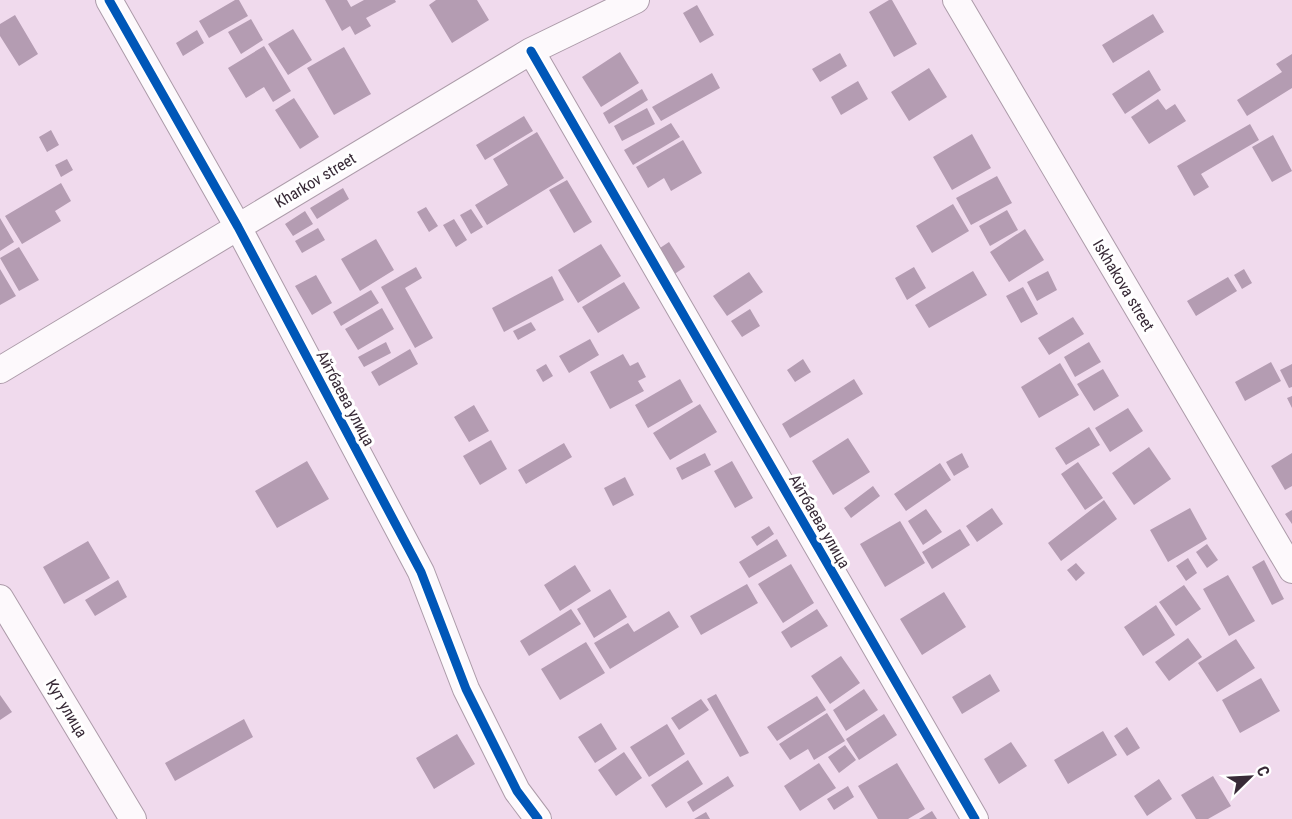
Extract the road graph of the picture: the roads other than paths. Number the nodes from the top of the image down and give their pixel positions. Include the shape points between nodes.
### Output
1 (109, 0) edge
2 (636, 0) edge
3 (956, 0) edge
4 (531, 51) junction
5 (238, 227) junction
6 (0, 370) edge
7 (1292, 570) edge
8 (0, 598) edge
9 (133, 819) edge
10 (538, 819) edge
11 (975, 819) edge

1 - 5 street, Айтбаева улица
2 - 4 street, Kharkov street
3 - 7 street, Iskhakova street
4 - 5 street, Kharkov street
4 - 11 street, Айтбаева улица
5 - 6 street, Kharkov street
5 - 10 street, Айтбаева улица via 421,572 466,689 517,790
8 - 9 street, Кут улица

